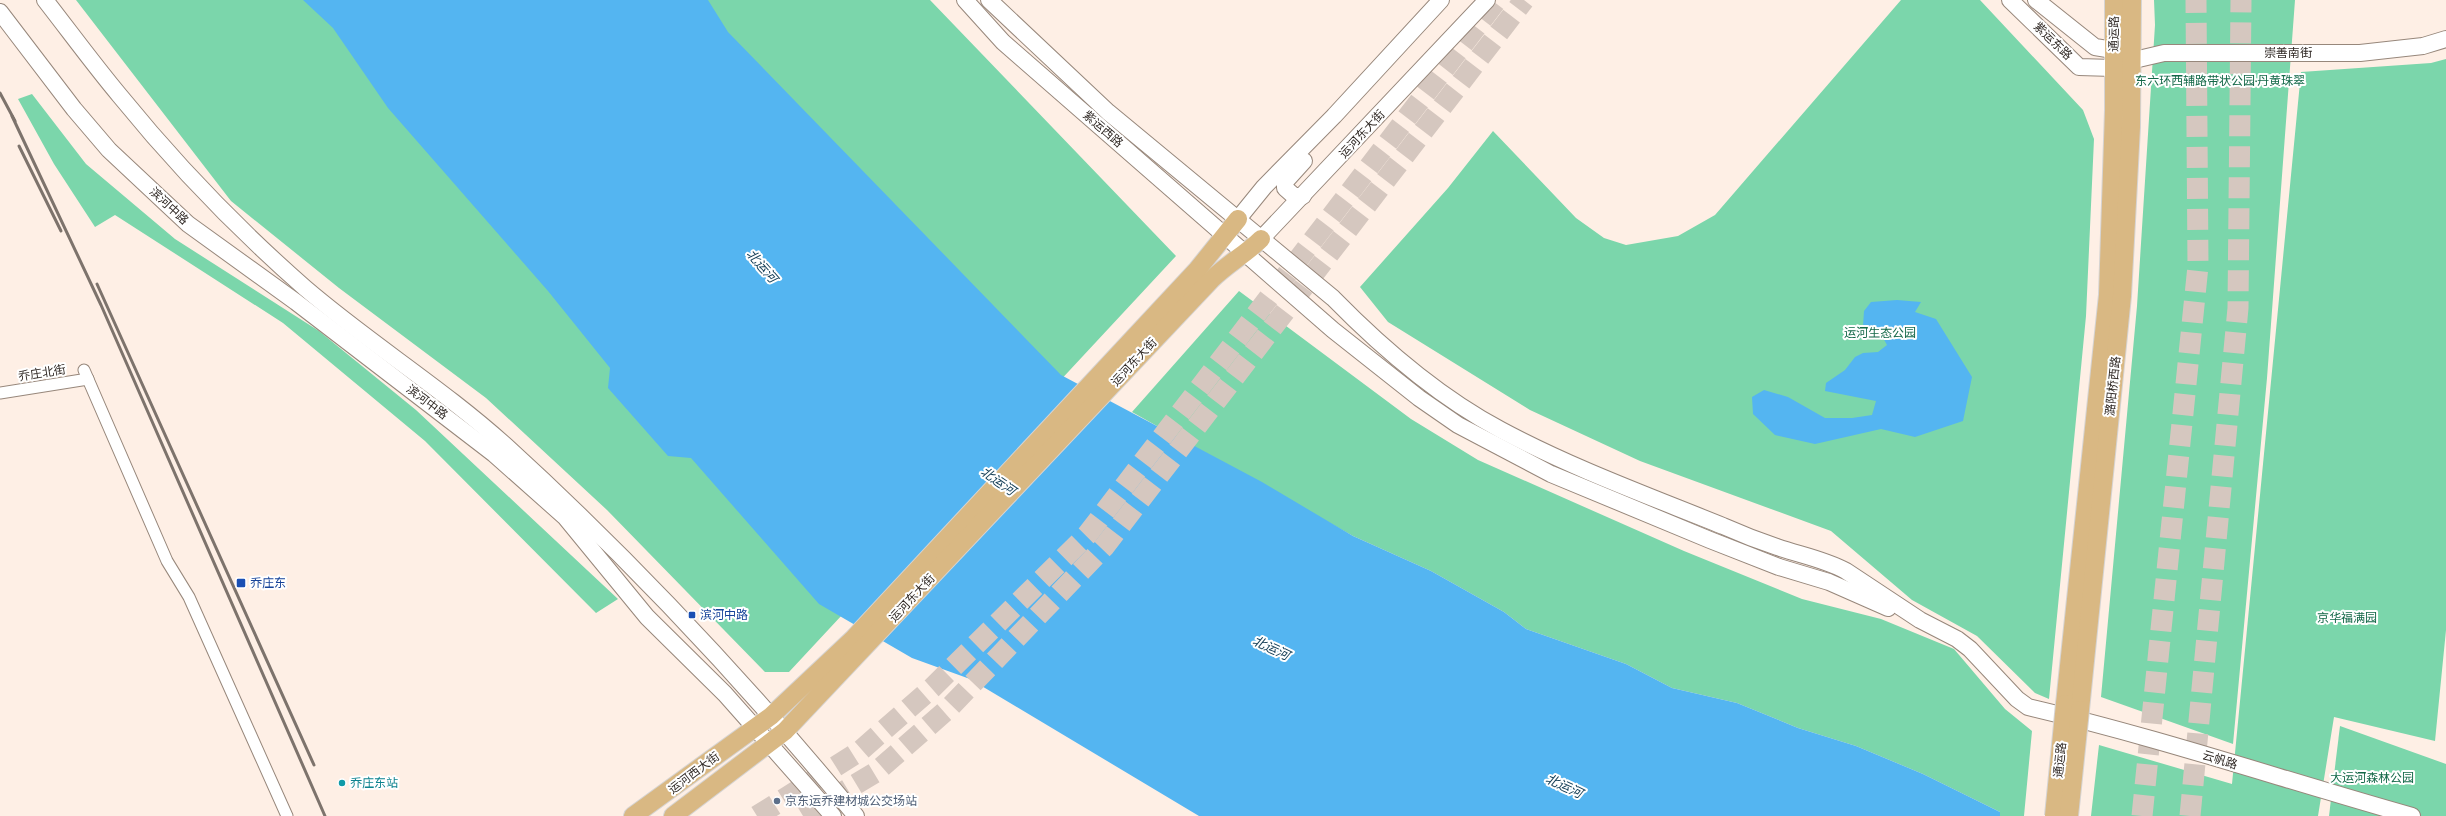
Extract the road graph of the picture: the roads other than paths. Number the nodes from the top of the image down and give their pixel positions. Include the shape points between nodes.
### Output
1 (46, 0) edge
2 (965, 0) edge
3 (989, 0) edge
4 (1441, 0) edge
5 (1487, 0) edge
6 (2010, 0) edge
7 (2036, 0) edge
8 (2114, 0) edge
9 (2132, 0) edge
10 (0, 12) edge
11 (2446, 39) edge
12 (2113, 59) junction
13 (2130, 61) junction
14 (1334, 116) junction
15 (1303, 196) junction
16 (1238, 219) junction
17 (1226, 235) junction
18 (1261, 239) junction
19 (1247, 253) junction
20 (0, 393) edge
21 (1920, 620) junction
22 (860, 642) junction
23 (2073, 707) junction
24 (771, 716) junction
25 (754, 727) junction
26 (785, 731) junction
27 (769, 743) junction
28 (287, 816) edge
29 (633, 816) edge
30 (673, 816) edge
31 (833, 816) edge
32 (856, 816) edge
33 (2054, 816) edge
34 (2069, 816) edge
35 (2412, 816) edge

1 - 24 main road, 滨河中路 via 120,97 227,214 306,288 502,443 568,503 667,603
2 - 17 main road, 紫运西路 via 1003,42
3 - 16 main road, 紫运西路 via 1108,112
4 - 14 main road, 运河东大街
5 - 15 main road, 运河东大街
6 - 12 main road, 紫运东路 via 2080,67
7 - 12 main road, 紫运东路 via 2095,48
8 - 12 main road, 通运路
9 - 13 main road, 通运路
10 - 25 main road, 滨河中路 via 109,150 188,224 296,302 488,449 565,517 647,617 720,689
11 - 13 main road, 崇善南街 via 2423,46 2360,53 2164,53
12 - 13 main road, 紫运东路
12 - 23 main road, 潞阳桥西路 via 2114,110 2108,295
13 - 23 main road, 潞阳桥西路 via 2131,127 2122,296
14 - 15 main road via 1318,146 1285,182 1288,193
14 - 16 main road, 运河东大街 via 1264,187
15 - 18 main road, 运河东大街
16 - 17 main road, 运河东大街
16 - 18 main road, 紫运西路
17 - 19 main road, 紫运西路
17 - 22 main road, 运河东大街
18 - 19 main road, 运河东大街
18 - 21 main road, 紫运西路 via 1333,298 1366,332 1453,400 1500,430 1579,467 1724,527 1833,564
19 - 21 main road, 紫运西路 via 1333,330 1419,398 1458,425 1502,450 1551,474 1710,540 1779,567 1829,582 1912,619
19 - 22 main road, 运河东大街 via 1211,280
20 - 28 street, 乔庄北街 via 86,374 167,561 190,597
21 - 35 main road, 云帆路 via 1958,639 2028,707 2109,726 2283,780
22 - 24 main road, 运河东大街
22 - 26 main road, 运河东大街
23 - 33 main road, 通运路, bridge
23 - 34 main road, 通运路, bridge
24 - 25 main road, 运河东大街
24 - 26 main road, 滨河中路
25 - 27 main road, 滨河中路
25 - 29 main road, 运河西大街 via 664,796
26 - 27 main road, 运河西大街
26 - 32 main road, 滨河中路
27 - 30 main road, 运河西大街
27 - 31 main road, 滨河中路

